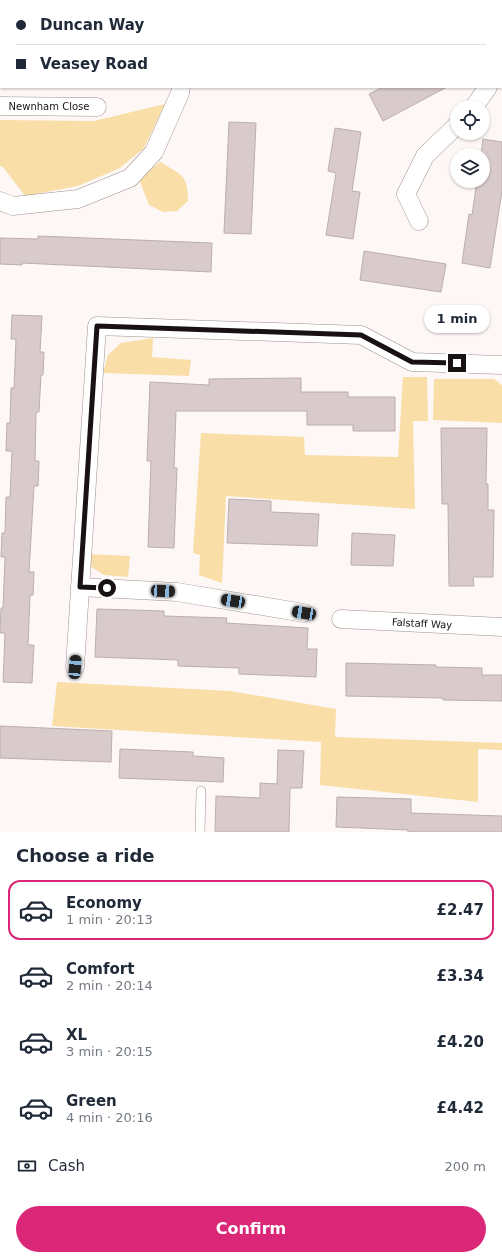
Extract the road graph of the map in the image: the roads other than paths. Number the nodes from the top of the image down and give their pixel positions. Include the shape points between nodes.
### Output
1 (181, 88) edge
2 (487, 88) edge
3 (479, 100) edge
4 (0, 106) edge
5 (97, 106) dead end
6 (450, 132) edge
7 (0, 201) edge
8 (419, 221) dead end
9 (502, 365) edge
10 (80, 587) junction
11 (304, 613) dead end
12 (341, 619) dead end
13 (502, 627) edge
14 (75, 667) dead end
15 (201, 791) dead end
16 (200, 832) edge

1 - 7 street via 154,152 130,178 78,200 13,206
2 - 3 street
4 - 5 street, Newnham Close
6 - 8 street via 425,156 406,194
9 - 10 street via 412,362 361,335 97,326
10 - 11 street via 176,592
10 - 14 street
12 - 13 street, Falstaff Way
15 - 16 lane

